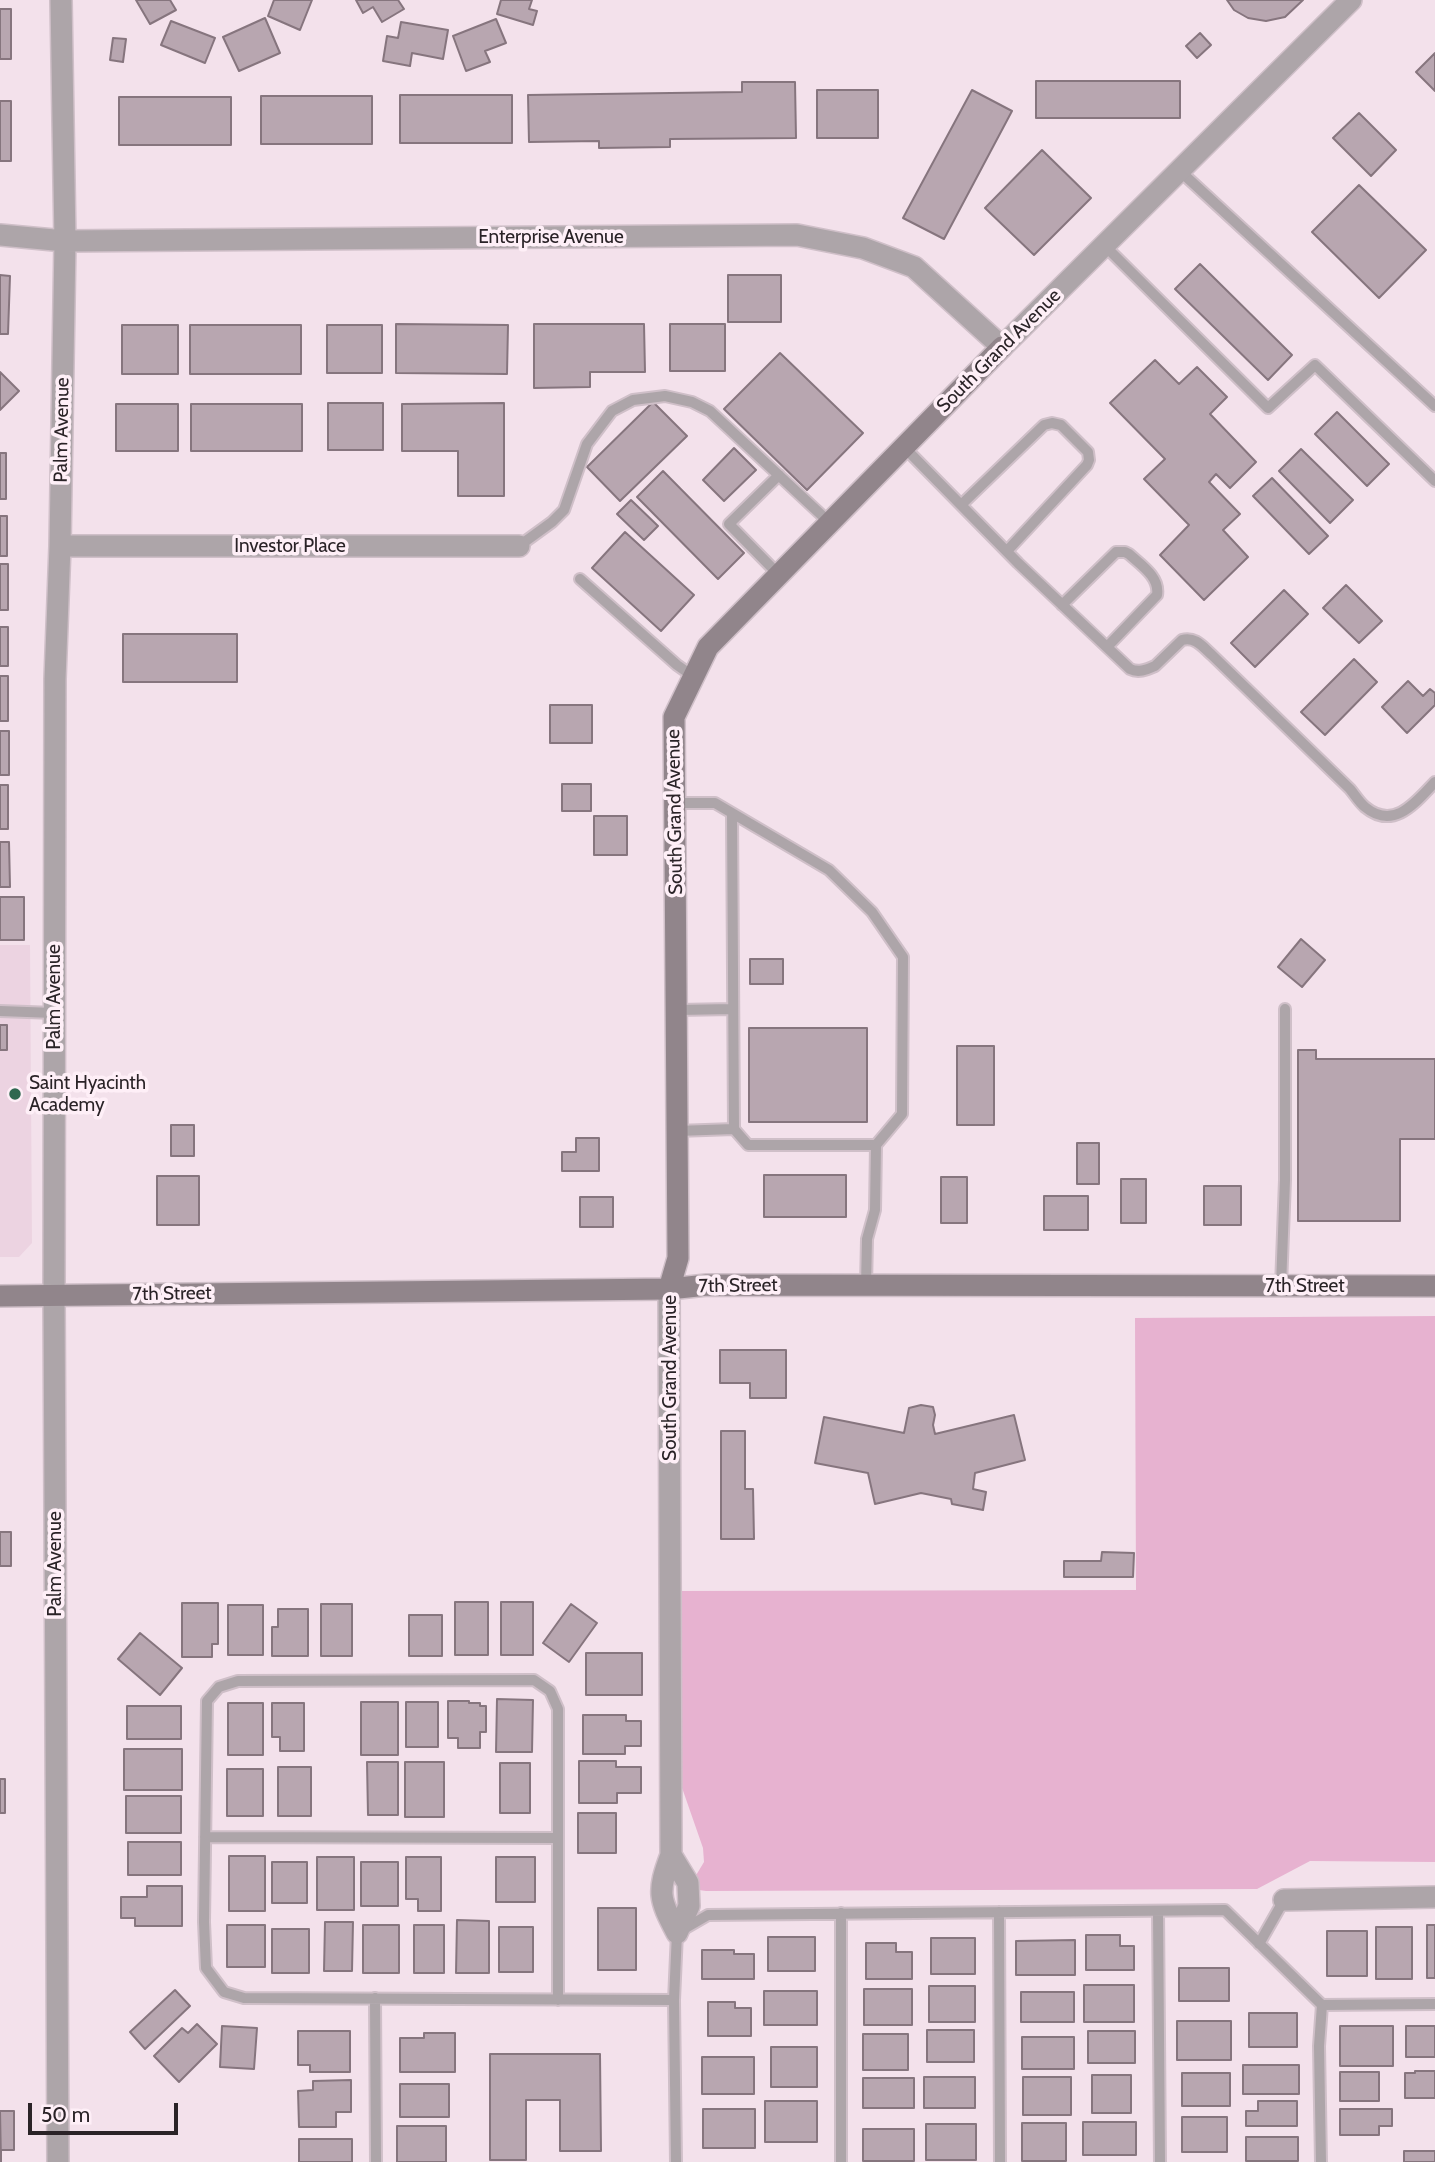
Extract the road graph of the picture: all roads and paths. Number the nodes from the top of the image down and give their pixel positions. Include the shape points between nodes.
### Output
1 (61, 0) edge
2 (1351, 0) edge
3 (1180, 171) junction
4 (0, 235) edge
5 (65, 242) junction
6 (1105, 246) junction
7 (1002, 347) junction
8 (1435, 406) edge
9 (904, 447) junction
10 (779, 475) junction
11 (1435, 481) edge
12 (961, 505) junction
13 (830, 523) junction
14 (519, 545) joint
15 (61, 546) junction
16 (1007, 551) junction
17 (779, 575) junction
18 (580, 579) dead end
19 (1062, 605) junction
20 (1107, 647) junction
21 (694, 677) junction
22 (1435, 782) edge
23 (676, 803) junction
24 (732, 813) junction
25 (733, 1009) junction
26 (1285, 1009) dead end
27 (677, 1010) junction
28 (0, 1011) edge
29 (54, 1013) junction
30 (734, 1129) junction
31 (677, 1130) junction
32 (876, 1144) junction
33 (866, 1286) junction
34 (1281, 1286) junction
35 (1435, 1286) edge
36 (669, 1289) junction
37 (54, 1295) junction
38 (0, 1296) edge
39 (205, 1837) junction
40 (558, 1838) junction
41 (1435, 1897) edge
42 (1284, 1900) joint
43 (1158, 1911) junction
44 (999, 1912) junction
45 (841, 1913) junction
46 (677, 1933) junction
47 (1259, 1944) junction
48 (375, 1998) junction
49 (558, 2000) junction
50 (674, 2000) junction
51 (1435, 2004) edge
52 (1322, 2005) junction
53 (58, 2162) edge
54 (376, 2162) edge
55 (676, 2162) edge
56 (841, 2162) edge
57 (1000, 2162) edge
58 (1160, 2162) edge
59 (1321, 2162) edge

1 - 5 street, Palm Avenue
2 - 3 street, South Grand Avenue
3 - 6 street, South Grand Avenue
3 - 8 lane
4 - 5 street, Enterprise Avenue
5 - 7 street, Enterprise Avenue via 797,236 863,248 914,267
5 - 15 street, Palm Avenue
6 - 7 street, South Grand Avenue
6 - 11 lane via 1268,408 1315,365
7 - 9 street, South Grand Avenue
9 - 12 lane
9 - 13 street, South Grand Avenue
10 - 13 lane
10 - 14 lane via 709,411 692,402 665,396 633,400 612,411 587,444 564,510
10 - 17 lane via 729,524
12 - 16 lane
12 - 16 lane via 1041,428 1061,425 1086,450 1087,466
13 - 17 street, South Grand Avenue
14 - 15 street, Investor Place
15 - 29 street, Palm Avenue via 55,679
16 - 19 lane
17 - 21 street, South Grand Avenue via 708,647
18 - 21 lane
19 - 20 lane
19 - 20 lane via 1116,552 1129,554 1153,577 1157,595
20 - 22 lane via 1130,669 1140,671 1155,666 1182,640 1197,642 1366,807 1382,816 1410,809
21 - 23 street, South Grand Avenue via 674,717
23 - 24 lane via 715,803
23 - 27 street, South Grand Avenue
24 - 25 lane
24 - 32 lane via 829,870 872,912 903,957 902,1114
25 - 27 lane
25 - 30 lane
26 - 34 lane
27 - 31 street, South Grand Avenue
28 - 29 lane
29 - 37 street, Palm Avenue
30 - 31 lane
30 - 32 lane via 748,1145
31 - 36 street, South Grand Avenue via 678,1258
32 - 33 lane via 875,1210 867,1239
33 - 34 street, 7th Street
33 - 36 street, 7th Street
34 - 35 street, 7th Street
36 - 37 street, 7th Street
36 - 46 street, South Grand Avenue via 671,1855 662,1878 662,1905
37 - 38 street, 7th Street
37 - 53 street, Palm Avenue
39 - 40 lane
39 - 40 lane via 206,1700 219,1687 238,1681 534,1680 550,1691 558,1709
39 - 48 lane via 206,1968 223,1992 244,1998
40 - 49 lane
41 - 42 street
42 - 47 lane
43 - 44 lane
43 - 47 lane via 1224,1910
43 - 58 lane
44 - 45 lane
44 - 57 lane
45 - 46 lane via 708,1915
45 - 56 lane
46 - 50 lane
47 - 52 lane
48 - 49 lane
48 - 54 lane
49 - 50 lane
50 - 55 lane
51 - 52 lane
52 - 59 lane

